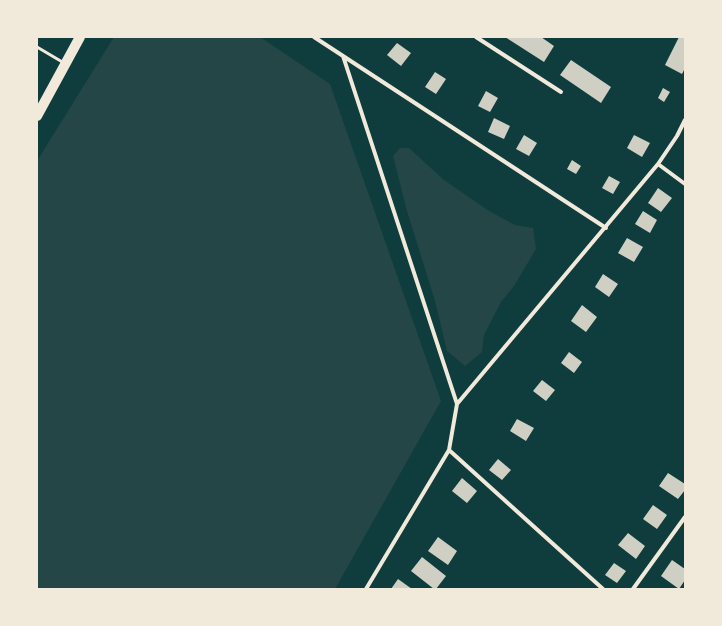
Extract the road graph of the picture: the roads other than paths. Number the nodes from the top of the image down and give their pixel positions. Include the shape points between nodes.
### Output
1 (80, 37) edge
2 (314, 37) edge
3 (476, 37) edge
4 (37, 47) edge
5 (343, 56) junction
6 (68, 60) junction
7 (561, 92) dead end
8 (37, 116) edge
9 (685, 120) edge
10 (658, 164) junction
11 (685, 184) edge
12 (606, 228) junction
13 (457, 404) junction
14 (449, 450) junction
15 (685, 517) edge
16 (366, 589) edge
17 (603, 589) edge
18 (633, 589) edge

1 - 6 main road
2 - 5 street
3 - 7 street
4 - 6 lane
5 - 12 street
5 - 13 street
6 - 8 main road
9 - 10 street
10 - 11 street
10 - 12 street
12 - 13 street
13 - 14 street
14 - 16 street
14 - 17 street
15 - 18 street

